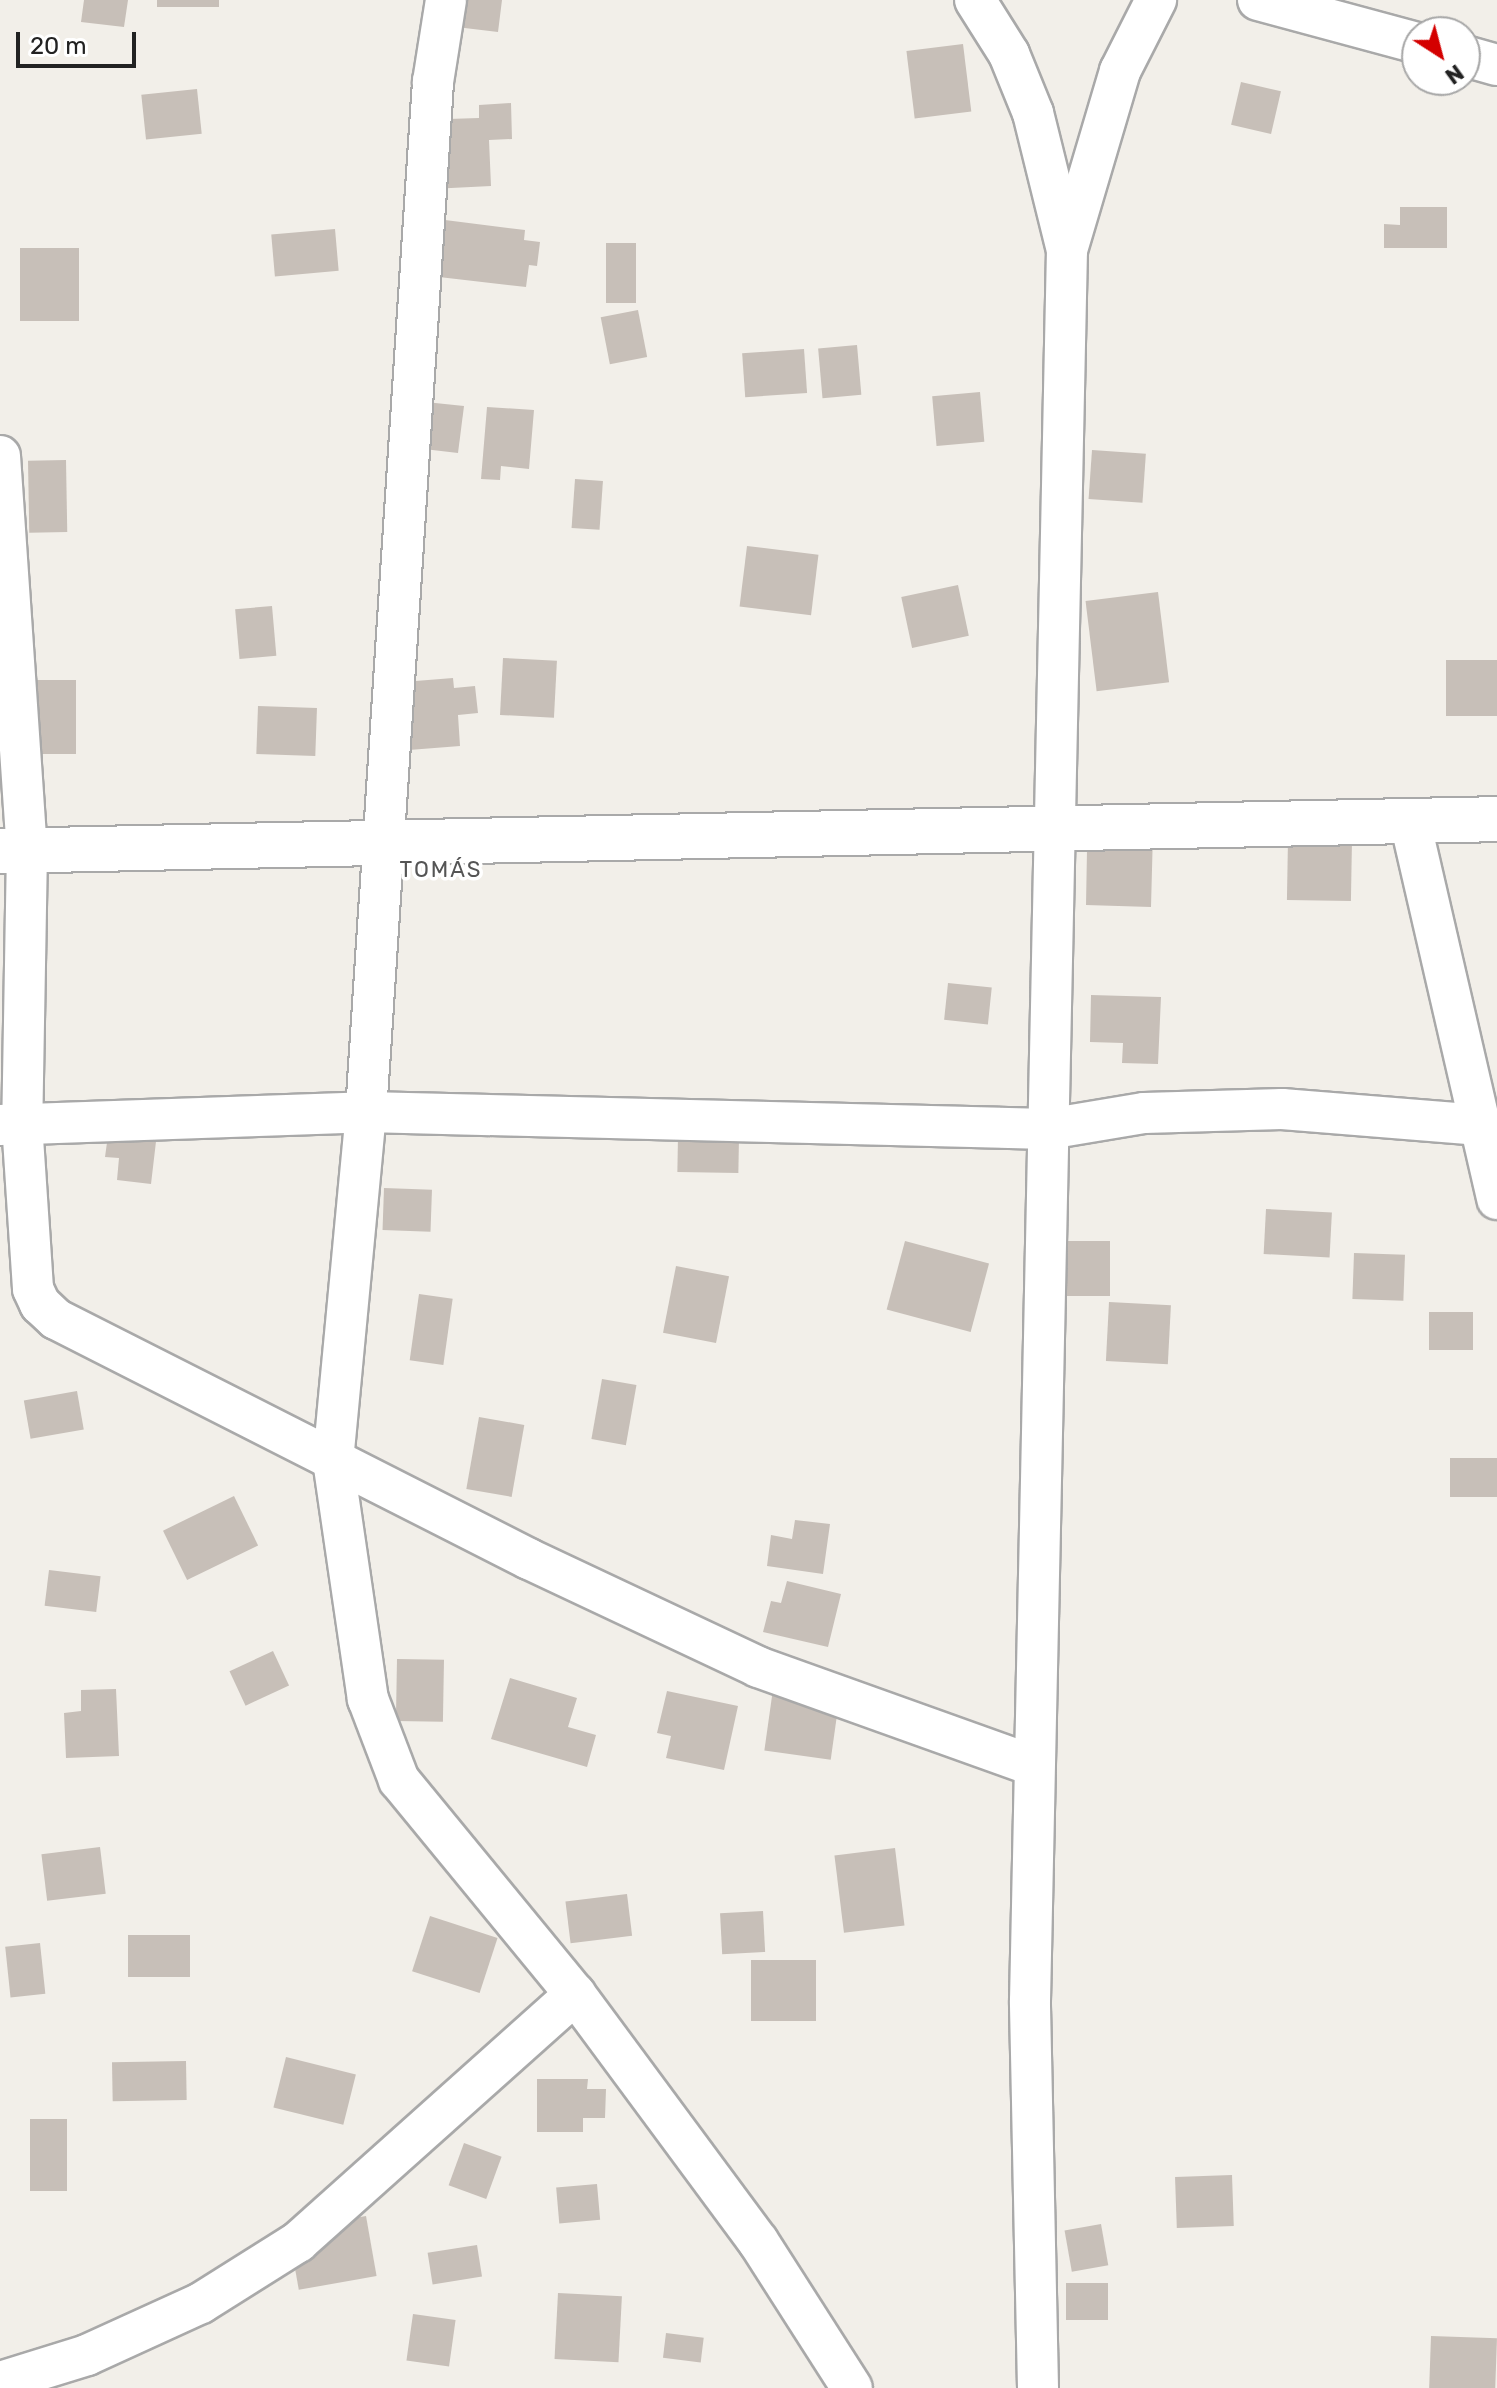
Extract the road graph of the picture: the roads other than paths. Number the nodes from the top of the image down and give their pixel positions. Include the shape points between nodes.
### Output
1 (446, 0) edge
2 (975, 0) edge
3 (1156, 0) edge
4 (1258, 0) edge
5 (1401, 39) edge
6 (1067, 250) junction
7 (0, 456) edge
8 (1497, 819) edge
9 (1410, 821) junction
10 (1055, 826) junction
11 (381, 843) junction
12 (13, 851) edge
13 (366, 1112) junction
14 (11, 1124) edge
15 (1480, 1125) junction
16 (1048, 1129) junction
17 (1497, 1199) edge
18 (333, 1460) junction
19 (1034, 1766) junction
20 (575, 1994) junction
21 (0, 2382) edge
22 (852, 2388) edge
23 (1038, 2388) edge

1 - 11 street via 433,82
2 - 6 street via 1009,54 1033,113
3 - 6 street via 1120,71
4 - 5 street
6 - 10 street
7 - 12 street
8 - 9 street
9 - 10 street
9 - 15 street
10 - 11 street
10 - 16 street
11 - 12 street
11 - 13 street
12 - 14 street
13 - 14 street
13 - 16 street
13 - 18 street
14 - 18 street via 33,1289 47,1312
15 - 16 street via 1297,1110 1208,1109
15 - 17 street
16 - 19 street
18 - 19 street via 758,1667
18 - 20 street via 368,1699 380,1740 399,1780
19 - 23 street via 1030,2001
20 - 21 street via 298,2242 201,2303 87,2355
20 - 22 street via 758,2241

